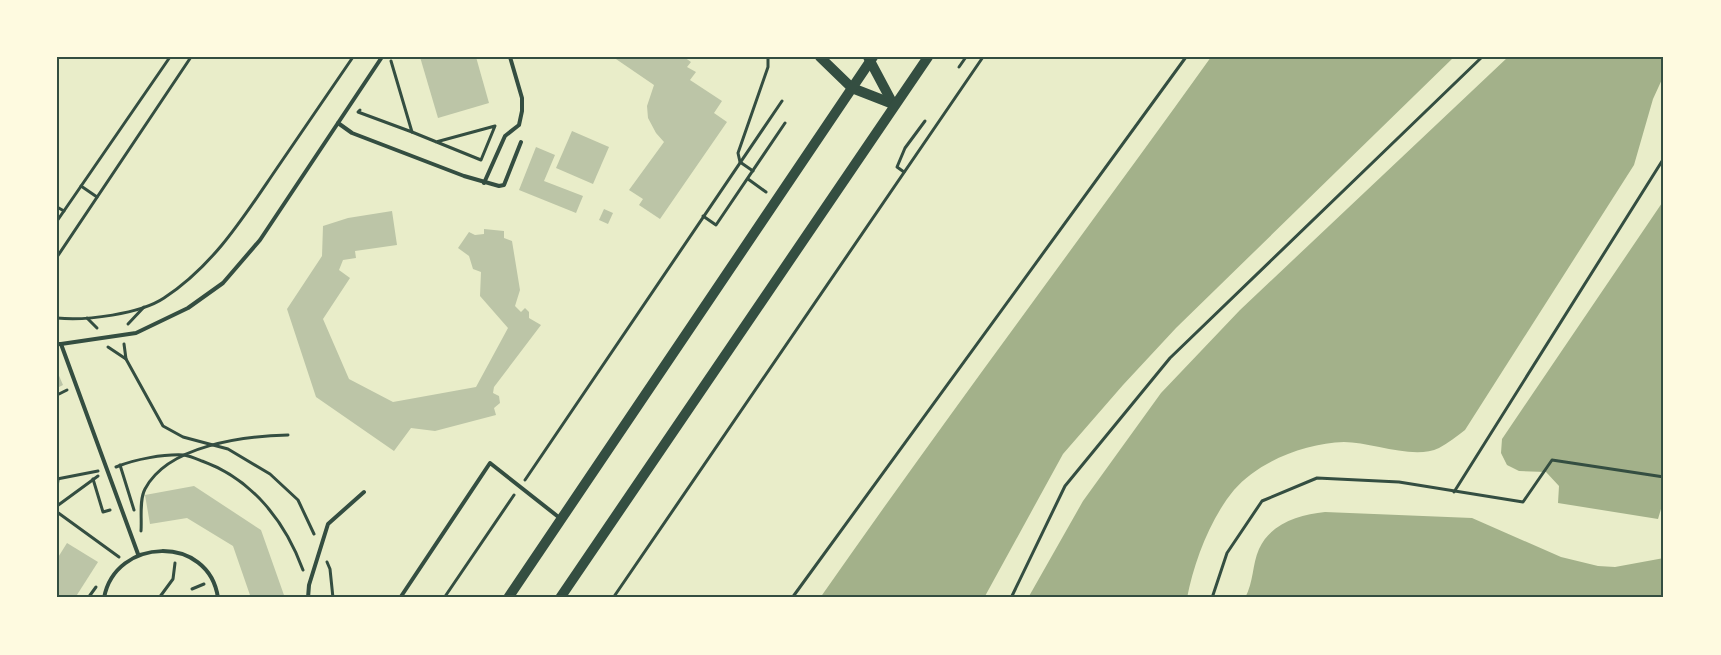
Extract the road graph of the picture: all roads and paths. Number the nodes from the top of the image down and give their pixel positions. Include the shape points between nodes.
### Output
1 (170, 57) edge
2 (191, 57) edge
3 (353, 57) edge
4 (382, 57) edge
5 (510, 57) edge
6 (768, 57) edge
7 (820, 57) edge
8 (928, 57) edge
9 (966, 57) edge
10 (983, 57) edge
11 (1186, 57) edge
12 (1482, 57) edge
13 (870, 58) edge
14 (959, 67) dead end
15 (386, 69) dead end
16 (852, 88) junction
17 (782, 101) dead end
18 (364, 104) dead end
19 (893, 104) junction
20 (925, 121) dead end
21 (504, 122) dead end
22 (338, 123) junction
23 (785, 123) dead end
24 (495, 126) junction
25 (412, 132) junction
26 (521, 141) dead end
27 (436, 142) junction
28 (1664, 158) edge
29 (740, 162) junction
30 (753, 171) junction
31 (904, 172) junction
32 (748, 179) junction
33 (484, 183) junction
34 (81, 186) junction
35 (97, 196) junction
36 (777, 200) junction
37 (57, 207) edge
38 (64, 211) junction
39 (703, 216) junction
40 (57, 221) edge
41 (57, 257) edge
42 (57, 318) edge
43 (87, 318) junction
44 (104, 339) junction
45 (59, 344) edge
46 (288, 435) dead end
47 (213, 445) junction
48 (185, 455) junction
49 (120, 465) junction
50 (107, 470) junction
51 (1664, 477) edge
52 (57, 478) edge
53 (93, 479) junction
54 (520, 486) junction
55 (57, 488) edge
56 (364, 492) dead end
57 (1454, 492) junction
58 (57, 506) edge
59 (114, 508) dead end
60 (57, 512) edge
61 (562, 519) junction
62 (141, 531) junction
63 (144, 538) dead end
64 (122, 550) dead end
65 (321, 550) junction
66 (174, 551) junction
67 (138, 554) junction
68 (119, 556) junction
69 (124, 562) junction
70 (113, 565) dead end
71 (100, 581) dead end
72 (309, 585) junction
73 (88, 598) edge
74 (104, 598) edge
75 (159, 598) edge
76 (218, 598) edge
77 (308, 598) edge
78 (333, 598) edge
79 (400, 598) edge
80 (444, 598) edge
81 (508, 598) edge
82 (561, 598) edge
83 (613, 598) edge
84 (792, 598) edge
85 (1011, 598) edge
86 (1212, 598) edge

1 - 34 path
2 - 35 path
3 - 43 path via 234,231 206,264 163,299 133,310
4 - 22 lane
5 - 33 lane via 522,111 519,125 505,136
6 - 29 path via 738,153
7 - 16 main road
8 - 19 main road
9 - 14 path
10 - 31 path
11 - 84 path
12 - 85 path via 1170,358 1065,486
13 - 16 main road
13 - 19 main road
15 - 25 path via 391,61
16 - 19 main road
16 - 36 main road
17 - 29 path
18 - 25 path via 358,112
19 - 82 main road
20 - 31 path via 905,148 897,167
21 - 24 path
22 - 33 lane via 366,140
22 - 44 lane via 260,240 223,283 189,308 136,333
23 - 30 path
24 - 27 path
24 - 27 path via 480,160
25 - 27 path
26 - 33 lane via 504,184
28 - 57 path
29 - 30 path
29 - 39 path
30 - 32 path
31 - 83 path
32 - 36 path
32 - 39 path via 716,225
34 - 35 path
34 - 38 path
35 - 41 path
36 - 61 main road
37 - 38 path
38 - 40 path
39 - 54 path
42 - 43 path
43 - 44 path
44 - 45 lane
44 - 47 path via 109,350 126,359 163,426 183,438
45 - 50 lane
46 - 47 path
47 - 48 path
47 - 65 path via 228,449 270,474 298,500
48 - 49 path
48 - 62 path via 153,477 143,491
48 - 72 path via 218,467 254,492 280,522
49 - 50 path
49 - 62 path
50 - 52 path
50 - 53 path
50 - 67 lane
51 - 57 path via 1552,460 1523,502
52 - 55 path
53 - 58 path
53 - 59 path via 103,512
54 - 61 lane
54 - 79 lane via 490,463
54 - 80 path
56 - 65 lane via 328,524
57 - 86 path via 1399,482 1317,478 1262,501 1227,554
60 - 68 path
61 - 81 main road
62 - 63 path
64 - 68 path
65 - 72 lane
65 - 78 path via 330,569
66 - 67 lane via 156,549
66 - 75 path via 173,579
66 - 76 lane via 206,570
67 - 69 lane
68 - 69 path
68 - 70 path
69 - 74 lane via 113,574
71 - 73 path
72 - 77 lane

